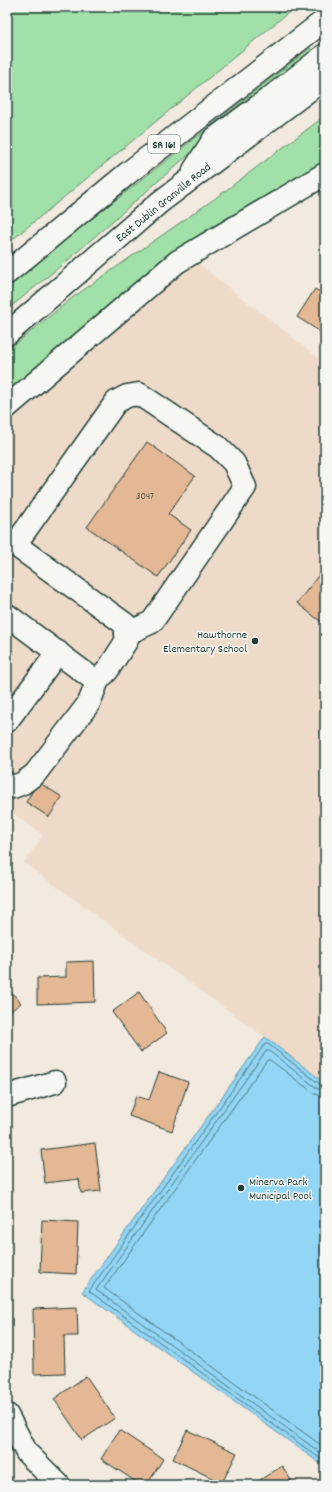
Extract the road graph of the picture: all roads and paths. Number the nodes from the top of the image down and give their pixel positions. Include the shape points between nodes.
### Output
1 (325, 20) edge
2 (325, 55) edge
3 (325, 78) edge
4 (325, 174) edge
5 (187, 181) junction
6 (7, 273) edge
7 (7, 334) edge
8 (7, 407) edge
9 (11, 542) edge
10 (7, 615) edge
11 (126, 634) junction
12 (58, 652) junction
13 (98, 680) junction
14 (7, 721) edge
15 (7, 784) edge
16 (55, 1082) dead end
17 (7, 1096) edge
18 (7, 1415) edge
19 (59, 1485) edge

1 - 6 main road, SR 161 via 128,172
2 - 5 main road via 214,139
3 - 5 main road, East Dublin Granville Road
4 - 8 main road via 177,262
5 - 7 main road, East Dublin Granville Road
9 - 11 main road via 125,624
9 - 11 main road via 116,402 127,396 139,394 218,446 234,463 245,487 152,622
10 - 12 main road
11 - 13 main road via 127,640 107,671
12 - 13 main road
12 - 14 main road
13 - 15 main road via 89,703 35,774 12,787
16 - 17 main road
18 - 19 main road via 27,1453

